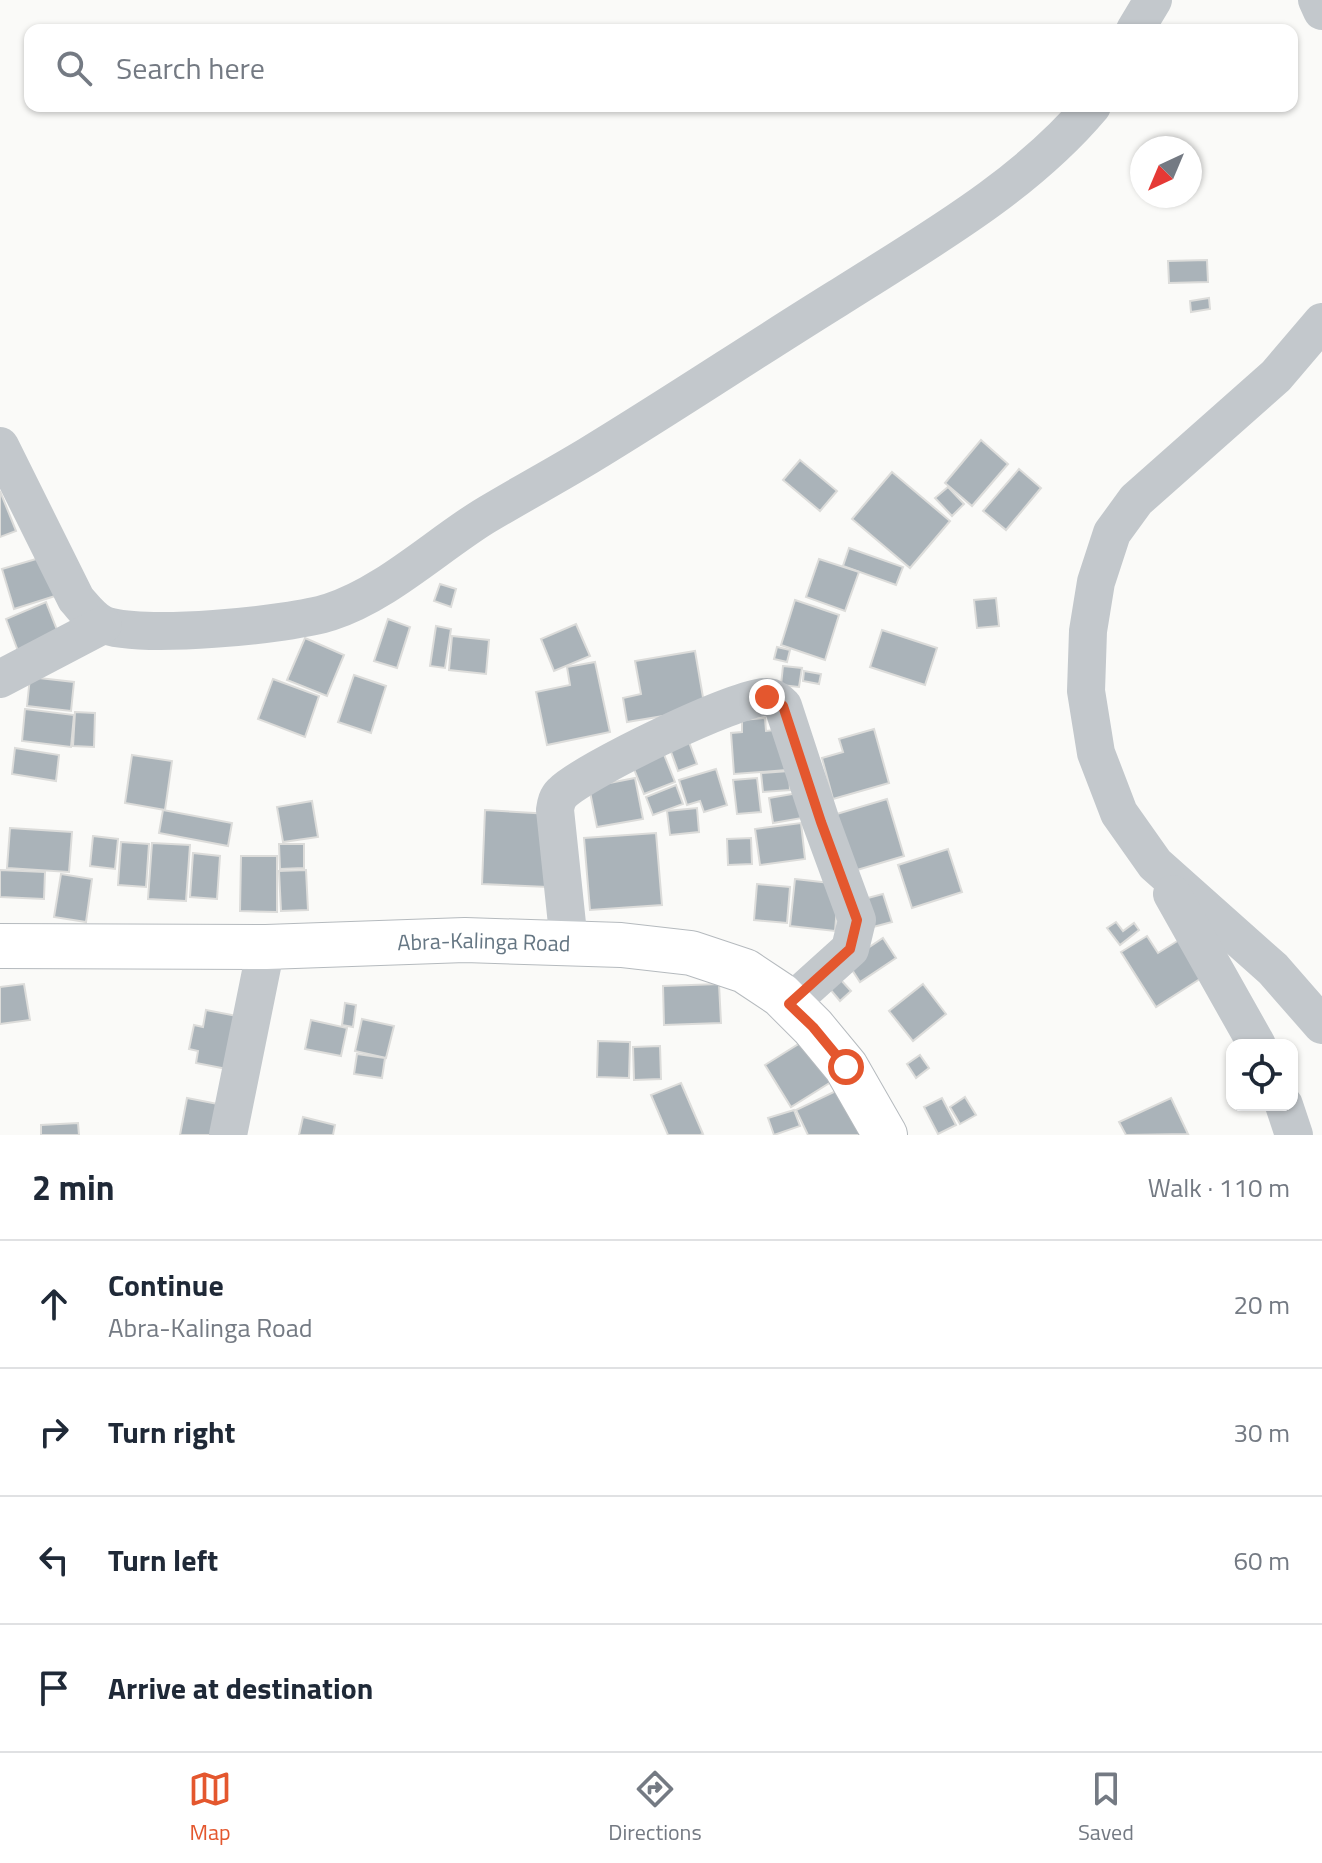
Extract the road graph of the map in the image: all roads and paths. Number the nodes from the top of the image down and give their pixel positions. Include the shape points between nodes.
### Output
1 (1153, 0) edge
2 (1317, 0) edge
3 (1322, 11) edge
4 (1139, 24) edge
5 (1087, 112) edge
6 (1322, 322) edge
7 (0, 446) edge
8 (103, 625) junction
9 (0, 679) edge
10 (1155, 864) junction
11 (569, 943) junction
12 (0, 946) edge
13 (266, 947) junction
14 (789, 1004) junction
15 (1322, 1025) edge
16 (1254, 1039) edge
17 (1286, 1111) edge
18 (228, 1135) edge
19 (885, 1135) edge
20 (1294, 1135) edge

1 - 4 street
2 - 3 street
5 - 8 street via 1061,141 936,236 482,518 373,592 330,612 259,625 186,630
6 - 10 street via 1276,376 1136,500 1112,533 1096,582 1086,691 1096,753 1119,813
7 - 8 street via 76,599
8 - 9 street
10 - 15 street via 1273,969
10 - 16 street
11 - 13 main road, Abra-Kalinga Road via 465,940
11 - 14 main road, Abra-Kalinga Road via 705,957 745,971
11 - 14 street via 555,810 560,794 667,733 742,703 776,699 783,706 857,920 850,949
12 - 13 main road, Abra-Kalinga Road
13 - 18 street
14 - 19 main road, Abra-Kalinga Road via 846,1067
17 - 20 street

